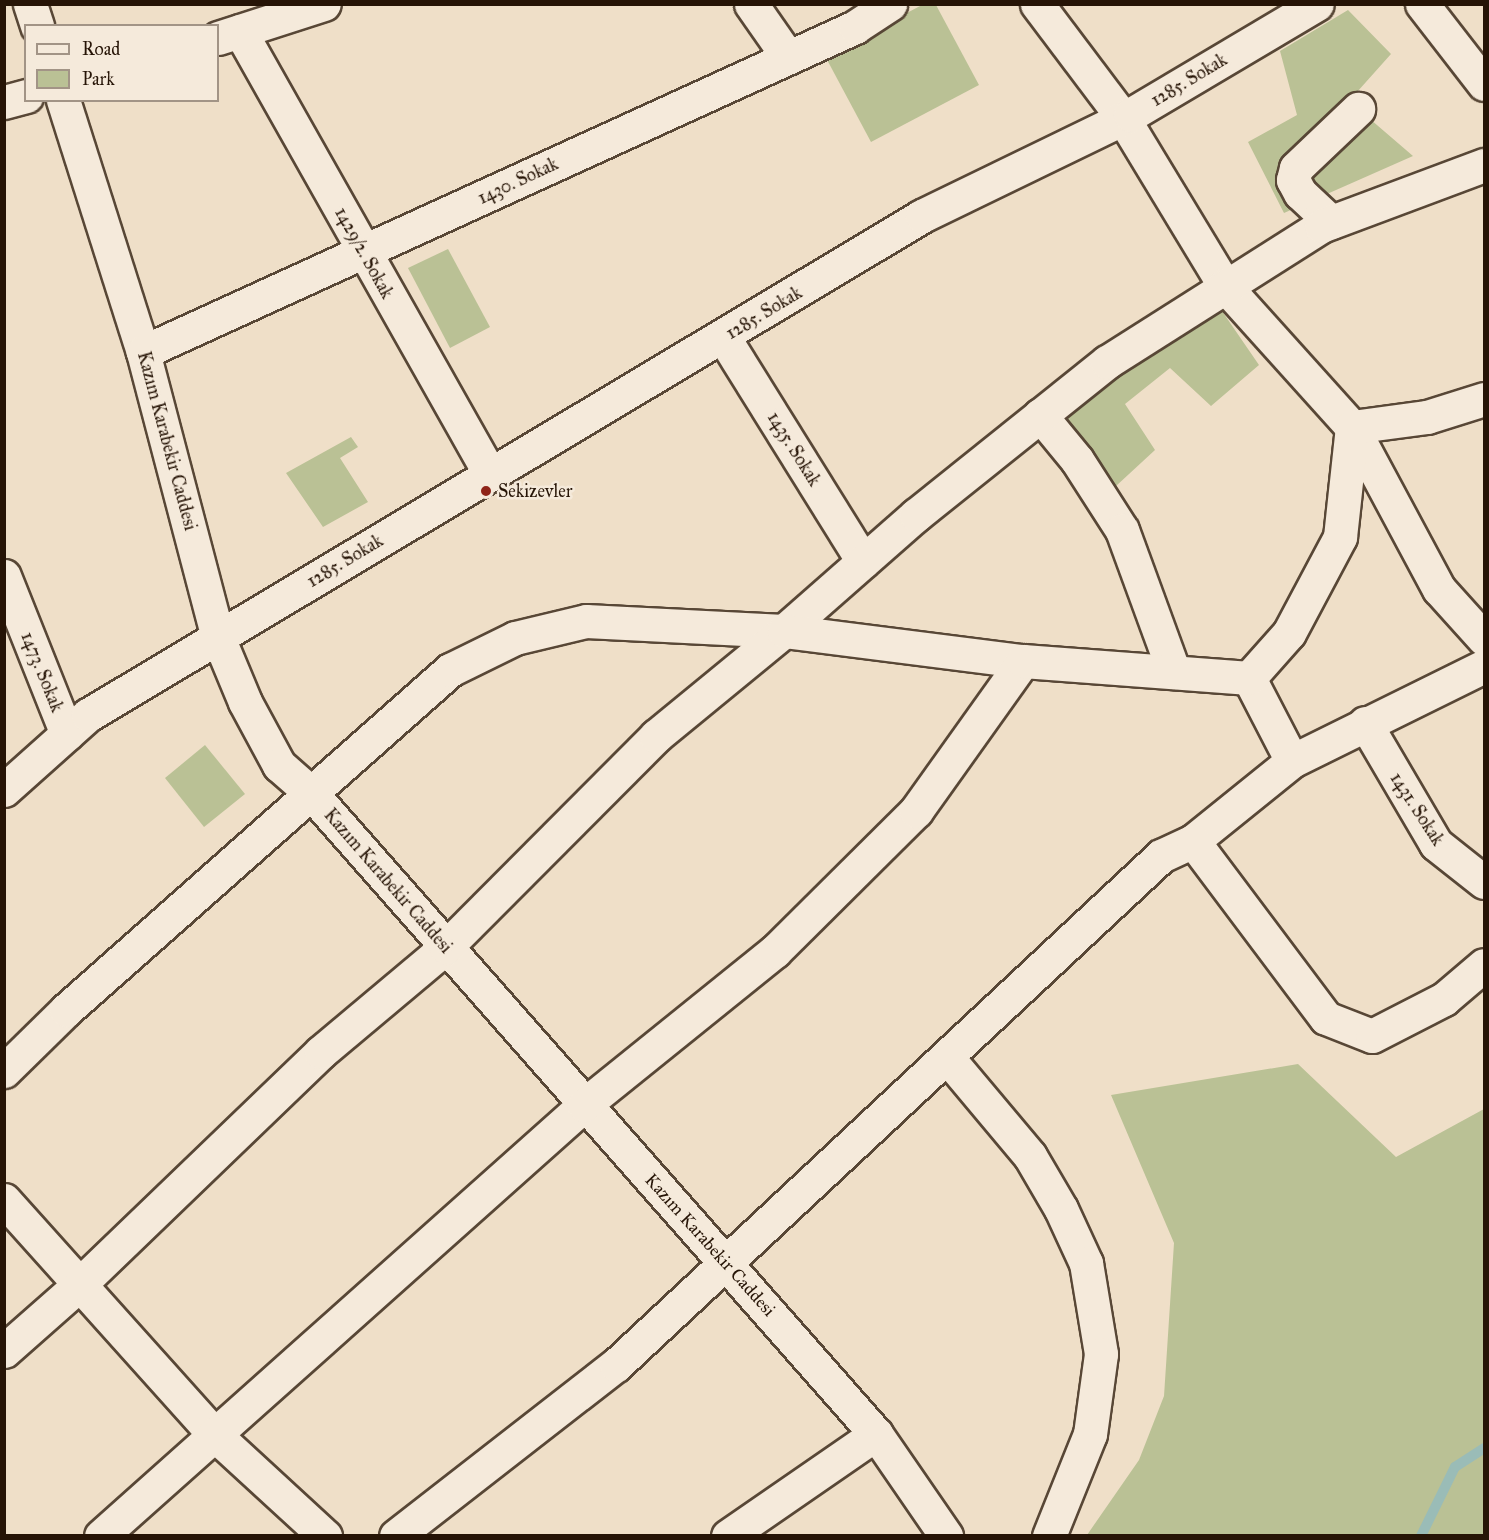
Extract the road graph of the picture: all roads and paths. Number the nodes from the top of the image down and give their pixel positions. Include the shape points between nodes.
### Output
1 (30, 4) edge
2 (324, 4) edge
3 (751, 4) edge
4 (890, 4) edge
5 (1037, 4) edge
6 (1317, 4) edge
7 (1422, 4) edge
8 (37, 24) edge
9 (229, 34) edge
10 (788, 57) junction
11 (1485, 84) edge
12 (24, 97) edge
13 (4, 102) edge
14 (64, 102) edge
15 (1358, 109) dead end
16 (1123, 118) junction
17 (1485, 165) edge
18 (1331, 222) junction
19 (363, 253) junction
20 (1224, 285) junction
21 (724, 338) junction
22 (143, 352) junction
23 (1485, 399) edge
24 (1040, 415) junction
25 (1352, 427) junction
26 (490, 474) junction
27 (863, 561) junction
28 (4, 576) edge
29 (784, 632) junction
30 (218, 637) junction
31 (1485, 639) edge
32 (1023, 661) junction
33 (1485, 666) edge
34 (1174, 672) junction
35 (1249, 678) junction
36 (1365, 723) junction
37 (67, 734) junction
38 (1292, 760) junction
39 (4, 790) edge
40 (311, 793) junction
41 (1193, 841) junction
42 (1485, 882) edge
43 (446, 947) junction
44 (1485, 965) edge
45 (947, 1057) junction
46 (4, 1071) edge
47 (584, 1105) junction
48 (4, 1200) edge
49 (725, 1260) junction
50 (81, 1283) junction
51 (4, 1351) edge
52 (214, 1434) junction
53 (876, 1434) junction
54 (101, 1536) edge
55 (325, 1536) edge
56 (396, 1536) edge
57 (728, 1536) edge
58 (946, 1536) edge
59 (1049, 1536) edge

1 - 8 street
2 - 9 street
3 - 10 street
4 - 10 street, 1430. Sokak via 855,27
5 - 16 street
6 - 16 street, 1285. Sokak
7 - 11 street
9 - 19 street, 1429/2. Sokak
10 - 19 street, 1430. Sokak
12 - 13 street
14 - 22 street, Kazım Karabekir Caddesi
15 - 18 street via 1296,168 1293,180 1300,193
16 - 20 street
16 - 21 street, 1285. Sokak via 922,216
17 - 18 street
18 - 20 street
19 - 22 street, 1430. Sokak
19 - 26 street, 1429/2. Sokak
20 - 24 street via 1107,362
20 - 25 street
21 - 26 street, 1285. Sokak
21 - 27 street, 1435. Sokak
22 - 30 street, Kazım Karabekir Caddesi
23 - 25 street via 1427,417
24 - 27 street
24 - 34 street via 1077,460 1122,530
25 - 31 street via 1438,589
25 - 35 street via 1340,537 1289,633
26 - 30 street, 1285. Sokak
27 - 29 street
28 - 37 street, 1473. Sokak
29 - 32 street
29 - 40 street via 586,621 514,638 450,670
29 - 43 street via 656,736
30 - 37 street, 1285. Sokak via 88,715
30 - 40 street, Kazım Karabekir Caddesi via 245,702 279,765
32 - 34 street
32 - 47 street via 916,811 775,951
33 - 36 street
34 - 35 street
35 - 38 street
36 - 38 street
36 - 42 street, 1431. Sokak via 1436,844
37 - 39 street, 1285. Sokak
38 - 41 street
40 - 43 street, Kazım Karabekir Caddesi
40 - 46 street
41 - 44 street via 1326,1018 1372,1036 1444,999
41 - 45 street via 1161,856
43 - 47 street, Kazım Karabekir Caddesi
43 - 50 street via 321,1052
45 - 49 street
45 - 59 street via 1030,1156 1086,1263 1101,1354 1090,1434
47 - 49 street, Kazım Karabekir Caddesi
47 - 52 street
48 - 50 street
49 - 53 street, Kazım Karabekir Caddesi
49 - 56 street via 616,1365
50 - 51 street
50 - 52 street
52 - 54 street
52 - 55 street
53 - 57 street
53 - 58 street, Kazım Karabekir Caddesi

